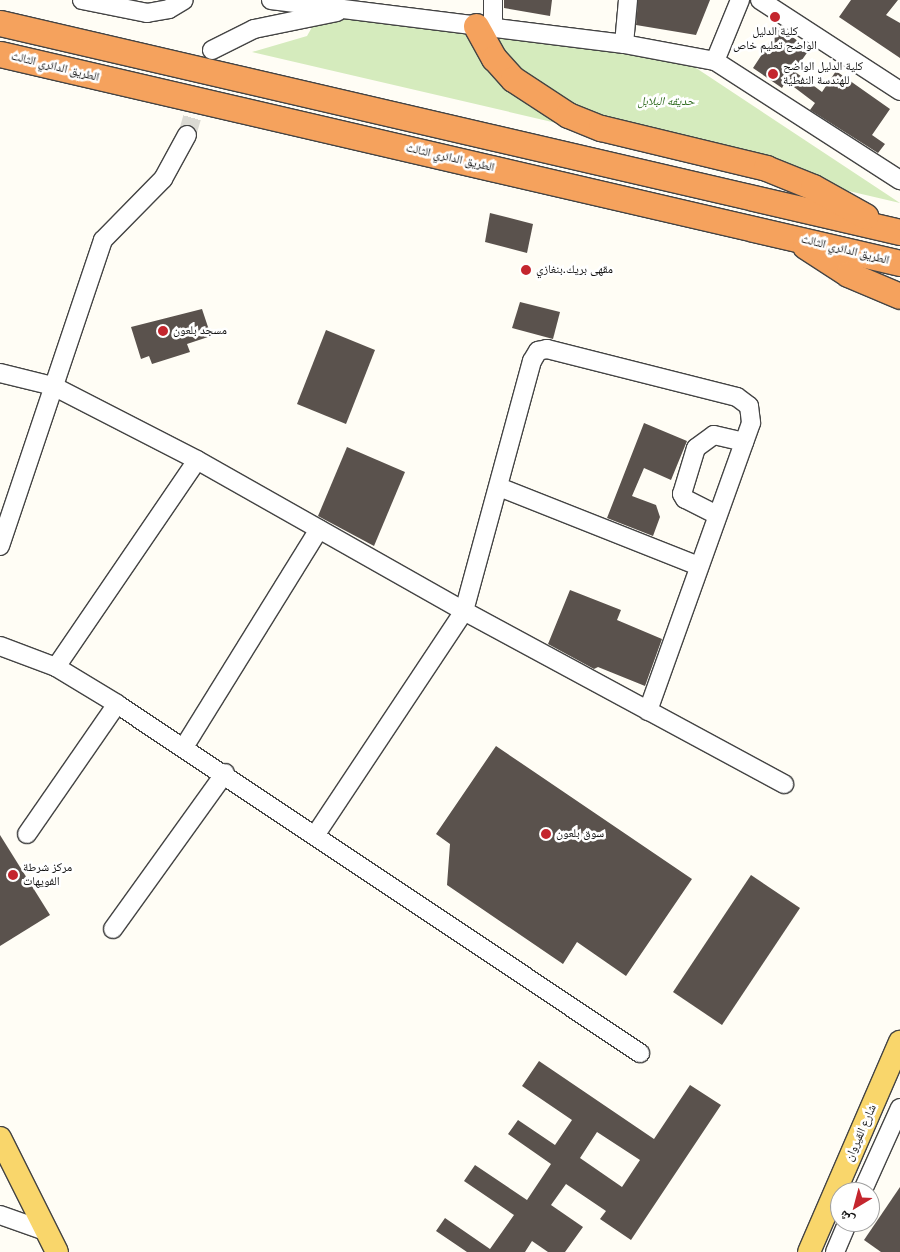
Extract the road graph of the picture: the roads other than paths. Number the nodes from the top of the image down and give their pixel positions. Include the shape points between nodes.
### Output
1 (82, 0) edge
2 (184, 0) edge
3 (271, 0) edge
4 (493, 0) edge
5 (628, 0) edge
6 (740, 0) edge
7 (760, 0) edge
8 (379, 6) edge
9 (348, 9) junction
10 (0, 23) edge
11 (484, 26) junction
12 (624, 44) junction
13 (212, 50) dead end
14 (0, 54) edge
15 (715, 61) junction
16 (900, 91) edge
17 (187, 135) tunnel mouth
18 (900, 180) edge
19 (891, 230) edge
20 (795, 238) junction
21 (900, 263) edge
22 (900, 296) edge
23 (0, 372) edge
24 (53, 386) junction
25 (744, 442) junction
26 (197, 460) junction
27 (500, 487) junction
28 (717, 515) junction
29 (319, 529) junction
30 (0, 546) edge
31 (699, 566) junction
32 (464, 611) junction
33 (0, 646) edge
34 (56, 667) junction
35 (117, 704) junction
36 (648, 711) junction
37 (184, 747) junction
38 (225, 773) junction
39 (784, 784) dead end
40 (27, 834) dead end
41 (316, 834) junction
42 (113, 929) dead end
43 (900, 1042) edge
44 (640, 1053) dead end
45 (896, 1068) edge
46 (900, 1108) edge
47 (0, 1138) edge
48 (867, 1182) edge
49 (0, 1215) edge
50 (845, 1232) edge
51 (52, 1242) edge
52 (838, 1251) edge
53 (809, 1252) edge

1 - 2 street via 147,13 169,9
3 - 9 street
4 - 11 street
5 - 12 street
6 - 15 street
7 - 16 street
8 - 9 street
8 - 11 street
9 - 13 street via 254,29
10 - 19 highway
11 - 12 street
11 - 19 highway via 494,58 513,79 568,115 601,128 766,168 837,199
12 - 15 street
14 - 20 highway, الطريق الدائري الثالث
15 - 18 street
17 - 24 street via 163,178 103,240
20 - 21 highway, الطريق الدائري الثالث
20 - 22 highway via 848,274
23 - 24 street
24 - 26 street
24 - 30 street
25 - 27 street via 751,423 749,406 737,397 547,349 538,351 532,361
25 - 28 street
25 - 28 street via 714,435 696,448 682,494 685,499
26 - 29 street
26 - 34 street
27 - 31 street
27 - 32 street
28 - 31 street
29 - 32 street
29 - 37 street
31 - 36 street
32 - 36 street
32 - 41 street
33 - 34 street
34 - 35 street
35 - 37 street
35 - 40 street
36 - 39 street
37 - 38 street
38 - 41 street
38 - 42 street
41 - 44 street
43 - 45 main road, شارع القيروان
45 - 53 main road, شارع القيروان
46 - 48 street
47 - 51 main road
49 - 51 street
50 - 52 street

